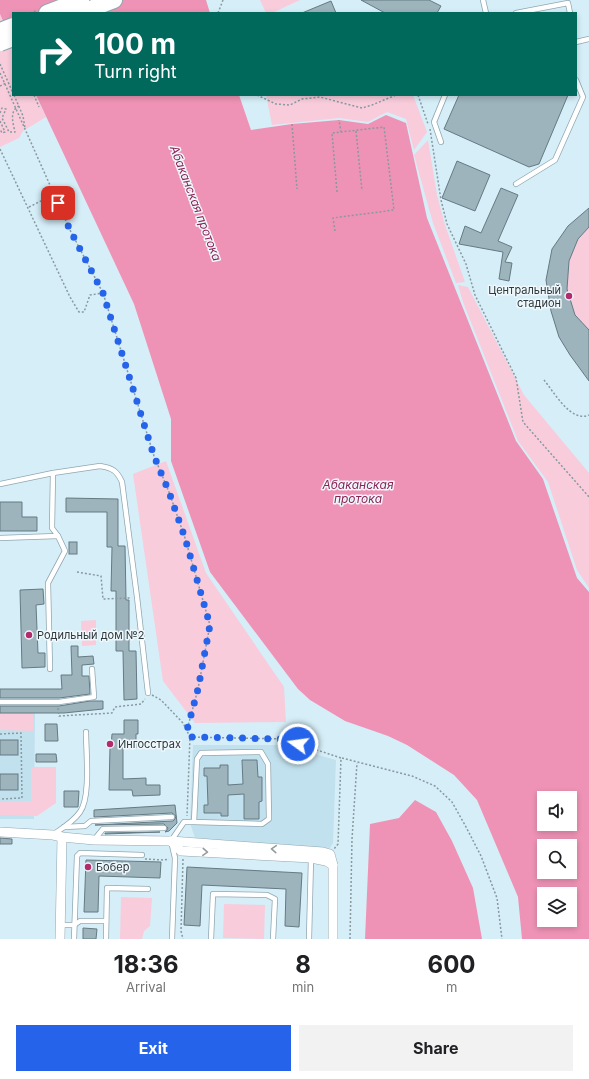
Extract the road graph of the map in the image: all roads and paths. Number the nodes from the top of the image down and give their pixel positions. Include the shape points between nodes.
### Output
1 (81, 0) edge
2 (114, 0) edge
3 (223, 0) edge
4 (483, 0) edge
5 (50, 12) edge
6 (83, 12) edge
7 (218, 12) edge
8 (486, 12) edge
9 (521, 12) edge
10 (570, 12) edge
11 (12, 26) edge
12 (0, 31) edge
13 (12, 38) edge
14 (589, 39) edge
15 (577, 42) edge
16 (0, 43) edge
17 (0, 64) edge
18 (0, 73) edge
19 (8, 82) junction
20 (577, 82) edge
21 (5, 84) junction
22 (0, 86) edge
23 (12, 92) edge
24 (14, 96) edge
25 (34, 96) edge
26 (259, 96) edge
27 (394, 96) edge
28 (418, 96) edge
29 (445, 96) edge
30 (19, 106) junction
31 (39, 107) dead end
32 (15, 108) junction
33 (0, 113) edge
34 (339, 120) dead end
35 (0, 121) edge
36 (292, 124) dead end
37 (0, 130) edge
38 (25, 130) junction
39 (356, 131) junction
40 (341, 132) junction
41 (441, 142) dead end
42 (0, 149) edge
43 (516, 184) dead end
44 (297, 189) dead end
45 (362, 191) dead end
46 (337, 192) dead end
47 (43, 200) dead end
48 (28, 207) junction
49 (334, 232) dead end
50 (103, 293) junction
51 (544, 380) dead end
52 (589, 415) edge
53 (53, 472) junction
54 (0, 484) edge
55 (589, 497) edge
56 (58, 536) junction
57 (0, 538) edge
58 (78, 572) dead end
59 (137, 597) junction
60 (50, 669) dead end
61 (92, 669) dead end
62 (148, 693) junction
63 (0, 702) edge
64 (57, 703) dead end
65 (187, 730) junction
66 (86, 732) dead end
67 (0, 734) edge
68 (190, 737) junction
69 (342, 758) junction
70 (357, 763) junction
71 (0, 799) edge
72 (172, 817) dead end
73 (184, 822) junction
74 (194, 822) junction
75 (64, 827) junction
76 (164, 828) dead end
77 (0, 832) edge
78 (52, 835) junction
79 (62, 837) junction
80 (94, 840) junction
81 (171, 841) junction
82 (330, 854) junction
83 (142, 857) joint
84 (175, 858) junction
85 (311, 858) junction
86 (332, 865) junction
87 (148, 889) dead end
88 (106, 921) junction
89 (61, 925) junction
90 (74, 925) junction
91 (60, 939) edge
92 (74, 939) edge
93 (106, 939) edge
94 (172, 939) edge
95 (183, 939) edge
96 (211, 939) edge
97 (273, 939) edge
98 (310, 939) edge
99 (333, 939) edge
100 (350, 939) edge
101 (502, 939) edge

1 - 5 highway
2 - 6 highway
3 - 7 path
4 - 8 lane
9 - 10 lane via 568,2
11 - 12 highway, bridge
13 - 16 highway, bridge
14 - 15 lane
17 - 19 path
18 - 21 path
19 - 21 path
19 - 23 path
20 - 43 lane via 583,97 555,160
21 - 22 path
21 - 32 path
24 - 30 path
25 - 31 path
26 - 27 path via 276,104 290,105 302,99 320,97 362,108
28 - 55 path via 430,129 447,224 466,264 475,296 516,378 523,422
29 - 41 lane via 434,122
30 - 32 path
30 - 38 path
32 - 33 path via 12,114 15,132 9,132 2,118 6,109 2,108
32 - 38 path
34 - 40 path
35 - 37 path via 5,132 2,133
36 - 44 path
38 - 50 path via 70,230
39 - 40 path
39 - 45 path
39 - 49 path via 384,127 394,210 333,218
40 - 46 path via 332,133
42 - 48 path
47 - 48 path
48 - 50 path via 79,312 84,312 90,296
50 - 65 path via 154,456 185,538 210,625
51 - 52 path via 567,409 580,417
53 - 54 lane
53 - 56 lane via 52,528
53 - 59 lane via 100,466 118,473 122,482
56 - 57 lane
56 - 60 lane via 65,551 48,583
58 - 59 path via 101,576 103,599
59 - 62 lane
61 - 63 lane via 94,697 59,702
62 - 64 path via 141,704 114,708 112,712 59,716
62 - 65 path via 161,700
65 - 68 path
66 - 75 lane via 87,790 80,812
67 - 71 path via 21,733 22,791 22,798
68 - 69 path via 284,739
68 - 73 path via 187,815
69 - 70 path
69 - 82 path via 338,844
70 - 100 path
70 - 101 path via 412,776 435,786 452,802 481,856 497,898
72 - 75 lane via 91,821 85,826
73 - 74 lane
73 - 81 lane
74 - 74 lane via 197,759 201,753 261,752 268,764 269,819 262,824
75 - 78 lane
76 - 80 lane via 103,829
77 - 78 street
78 - 79 street
79 - 80 street
79 - 89 street
80 - 81 street
82 -> 81 street
81 - 84 lane
81 -> 85 street via 181,851
82 - 86 street
83 - 84 path via 164,860
83 - 90 lane via 80,852 77,856
84 - 94 lane
84 - 95 path via 183,858
85 - 86 street
85 - 98 lane
86 - 99 street
87 - 88 lane via 107,888
88 - 90 lane via 80,921
88 - 93 lane
89 - 90 lane
89 - 91 street
90 - 92 lane
96 - 97 lane via 213,894 267,895 275,899

